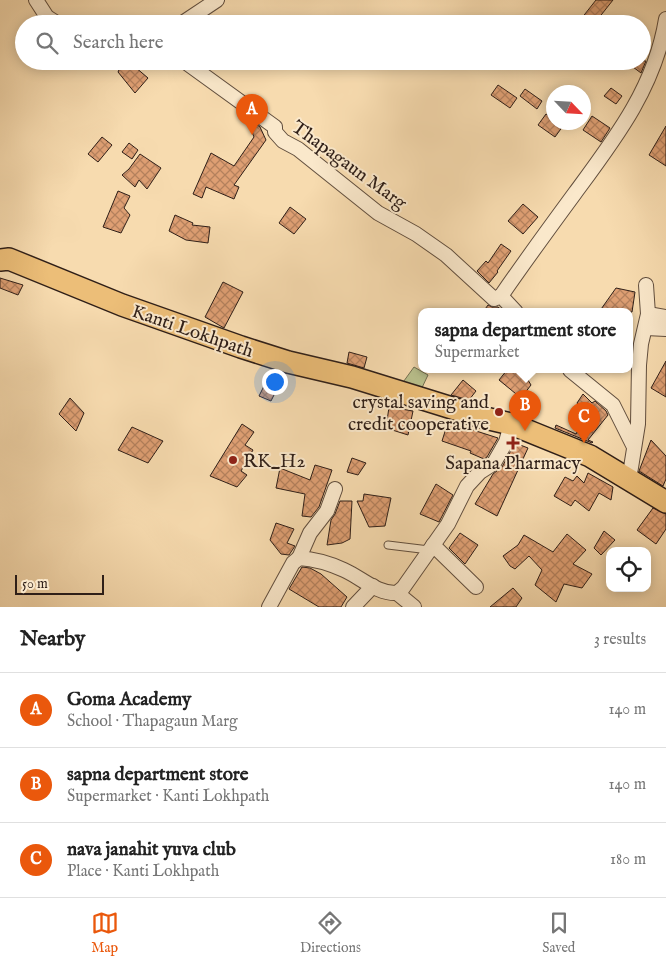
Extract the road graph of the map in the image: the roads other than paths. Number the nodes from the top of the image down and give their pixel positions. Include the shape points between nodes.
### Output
1 (36, 0) edge
2 (216, 0) edge
3 (46, 15) edge
4 (194, 15) edge
5 (666, 19) edge
6 (197, 70) edge
7 (651, 70) edge
8 (651, 70) edge
9 (0, 260) edge
10 (646, 284) dead end
11 (501, 296) junction
12 (512, 308) edge
13 (648, 314) junction
14 (666, 317) edge
15 (646, 328) junction
16 (666, 330) edge
17 (574, 373) edge
18 (511, 424) junction
19 (634, 447) junction
20 (629, 480) junction
21 (335, 489) dead end
22 (666, 502) edge
23 (388, 545) dead end
24 (431, 548) junction
25 (299, 558) junction
26 (373, 586) junction
27 (476, 587) dead end
28 (397, 593) junction
29 (269, 607) edge
30 (353, 607) edge
31 (414, 607) edge

1 - 3 street
2 - 4 street
5 - 7 street
6 - 11 street, Thapagaun Marg via 276,126 275,132 283,141 298,149 378,213 446,255 494,299
8 - 11 street via 633,111
9 - 18 main road, Kanti Lokhpath via 9,259 122,305 250,350
10 - 13 street
11 - 12 street, Thapagaun Marg
13 - 14 street
13 - 15 street
15 - 16 street
15 - 19 street via 638,365 638,424
17 - 19 street via 613,405
18 - 20 main road, Kanti Lokhpath via 590,456
18 - 24 street via 506,442 494,463 467,486 448,524
19 - 20 street
20 - 22 main road, Kanti Lokhpath
21 - 25 street via 327,510 310,533
23 - 24 lane
24 - 27 street
24 - 28 street
25 - 26 street via 344,570
25 - 29 street via 293,563
26 - 28 street via 386,594
26 - 30 street
28 - 31 street

